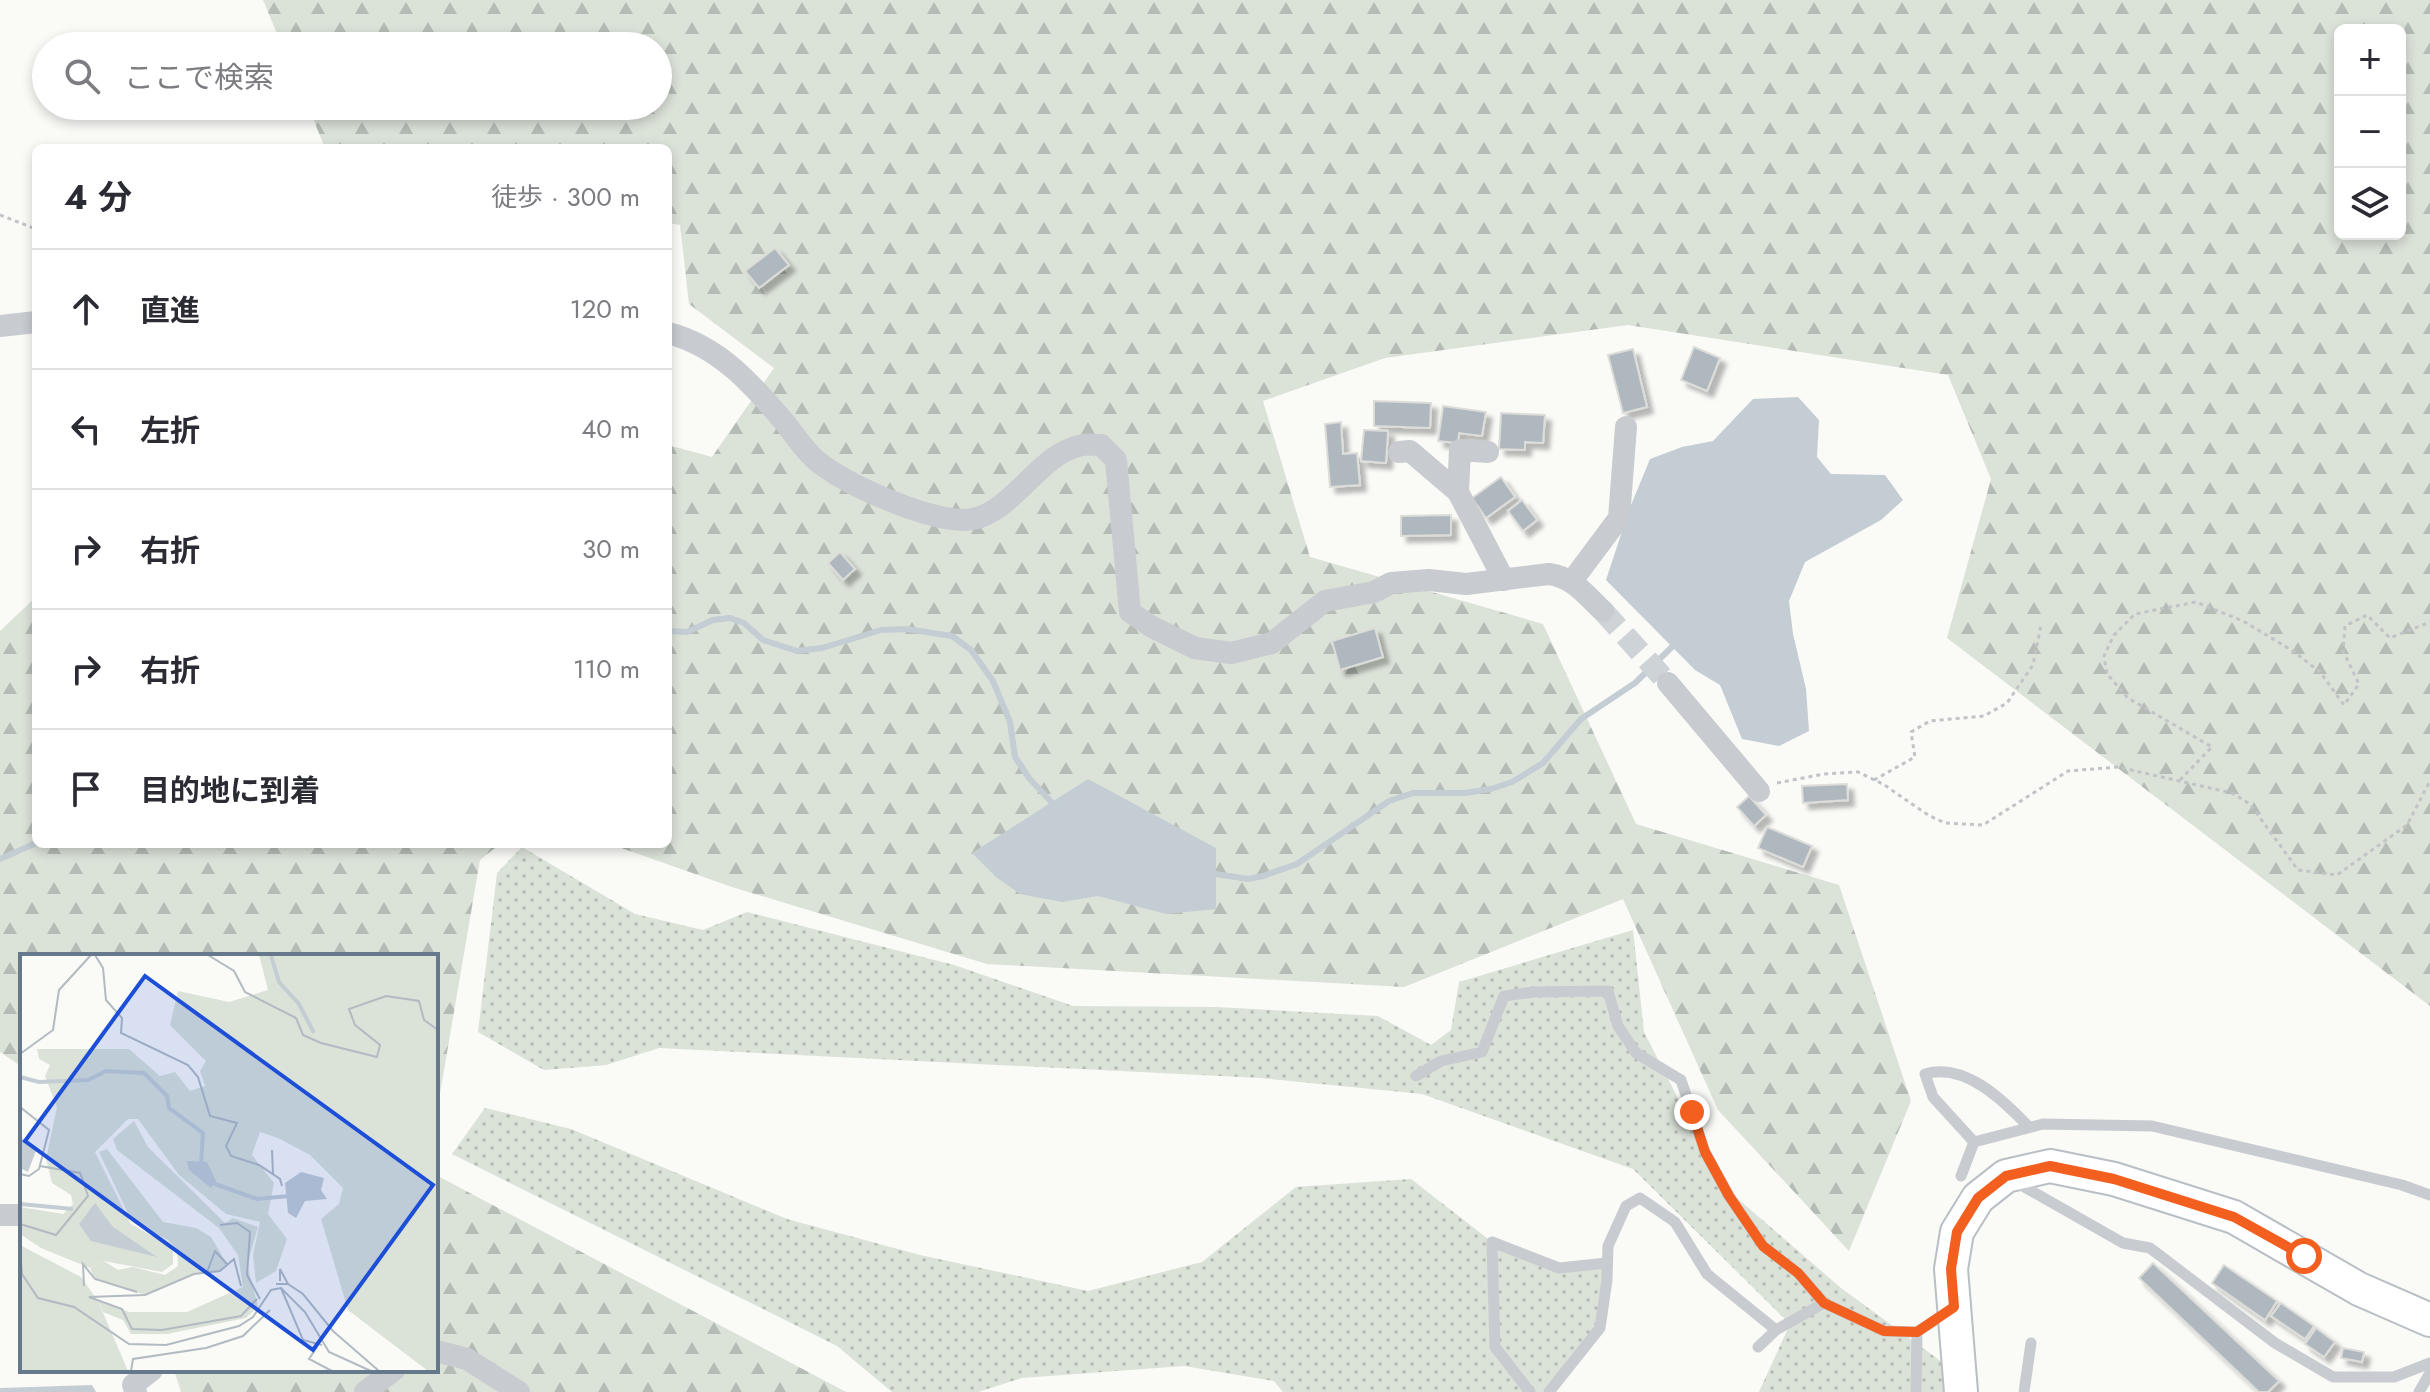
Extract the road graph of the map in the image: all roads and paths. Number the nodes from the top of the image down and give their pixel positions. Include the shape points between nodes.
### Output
1 (0, 215) edge
2 (32, 227) edge
3 (32, 322) edge
4 (0, 326) edge
5 (672, 334) edge
6 (1626, 427) dead end
7 (1399, 452) dead end
8 (1488, 452) dead end
9 (1458, 492) junction
10 (1504, 580) junction
11 (1572, 581) junction
12 (1603, 611) tunnel mouth
13 (2430, 622) edge
14 (2041, 625) dead end
15 (1668, 683) tunnel mouth
16 (1874, 780) junction
17 (2180, 780) junction
18 (2430, 781) edge
19 (1759, 791) joint
20 (1416, 1076) dead end
21 (2029, 1127) junction
22 (1974, 1142) junction
23 (1961, 1176) dead end
24 (2006, 1176) junction
25 (2430, 1195) edge
26 (1607, 1263) junction
27 (1824, 1303) junction
28 (1954, 1307) junction
29 (2430, 1320) edge
30 (1776, 1330) junction
31 (1917, 1332) junction
32 (2031, 1343) dead end
33 (1758, 1347) dead end
34 (438, 1352) edge
35 (2430, 1363) edge
36 (149, 1372) edge
37 (391, 1372) edge
38 (2430, 1373) edge
39 (136, 1392) edge
40 (365, 1392) edge
41 (519, 1392) edge
42 (1530, 1392) edge
43 (1549, 1392) edge
44 (1916, 1392) edge
45 (1961, 1392) edge
46 (2024, 1392) edge
47 (2419, 1392) edge

1 - 2 path
3 - 4 street
5 - 10 street via 697,342 732,366 815,460 853,485 924,512 962,520 985,517 1062,453 1081,445 1101,445 1116,460 1130,612 1195,648 1231,653 1272,643 1325,601 1374,592 1391,583
6 - 11 street via 1619,518
7 - 9 street via 1410,451
8 - 9 street via 1460,450
9 - 10 street
10 - 11 street via 1549,574
11 - 12 street
13 - 17 path via 2390,638 2367,615 2345,626 2343,651 2359,684 2344,705 2320,672 2243,621 2196,602 2135,614 2114,635 2104,656 2107,674 2128,698 2212,747
14 - 16 path via 2033,665 2007,703 1984,716 1930,721 1911,732 1915,757
15 - 19 street
16 - 17 path via 1945,823 1973,825 1983,825 2068,771 2118,767
16 - 19 path via 1858,772 1824,774 1785,779
17 - 18 path via 2232,793 2250,804 2298,870 2337,875 2407,825
20 - 27 lane via 1441,1061 1482,1052 1504,996 1608,991 1618,1026 1636,1053 1681,1080 1705,1152 1763,1246 1798,1273
21 - 22 lane
21 - 22 lane via 2001,1097 1958,1075 1939,1070 1925,1074 1933,1097
21 - 25 lane via 2152,1126
22 - 23 lane
24 - 28 street via 1978,1198 1957,1232 1951,1269
24 - 29 street via 2050,1166 2114,1179 2234,1217 2359,1289
24 - 35 lane via 2123,1243 2150,1248 2275,1343 2333,1377 2394,1377
26 - 30 lane via 1608,1246 1626,1206 1640,1198 1675,1222 1707,1274
26 - 42 lane via 1559,1268 1492,1242 1495,1347
26 - 43 lane via 1600,1328
27 - 30 lane
27 - 31 lane via 1884,1331
28 - 31 lane
28 - 45 street
30 - 33 lane
31 - 44 lane
32 - 46 lane
34 - 41 street via 467,1359
36 - 39 street via 133,1385
37 - 40 street
38 - 47 lane

